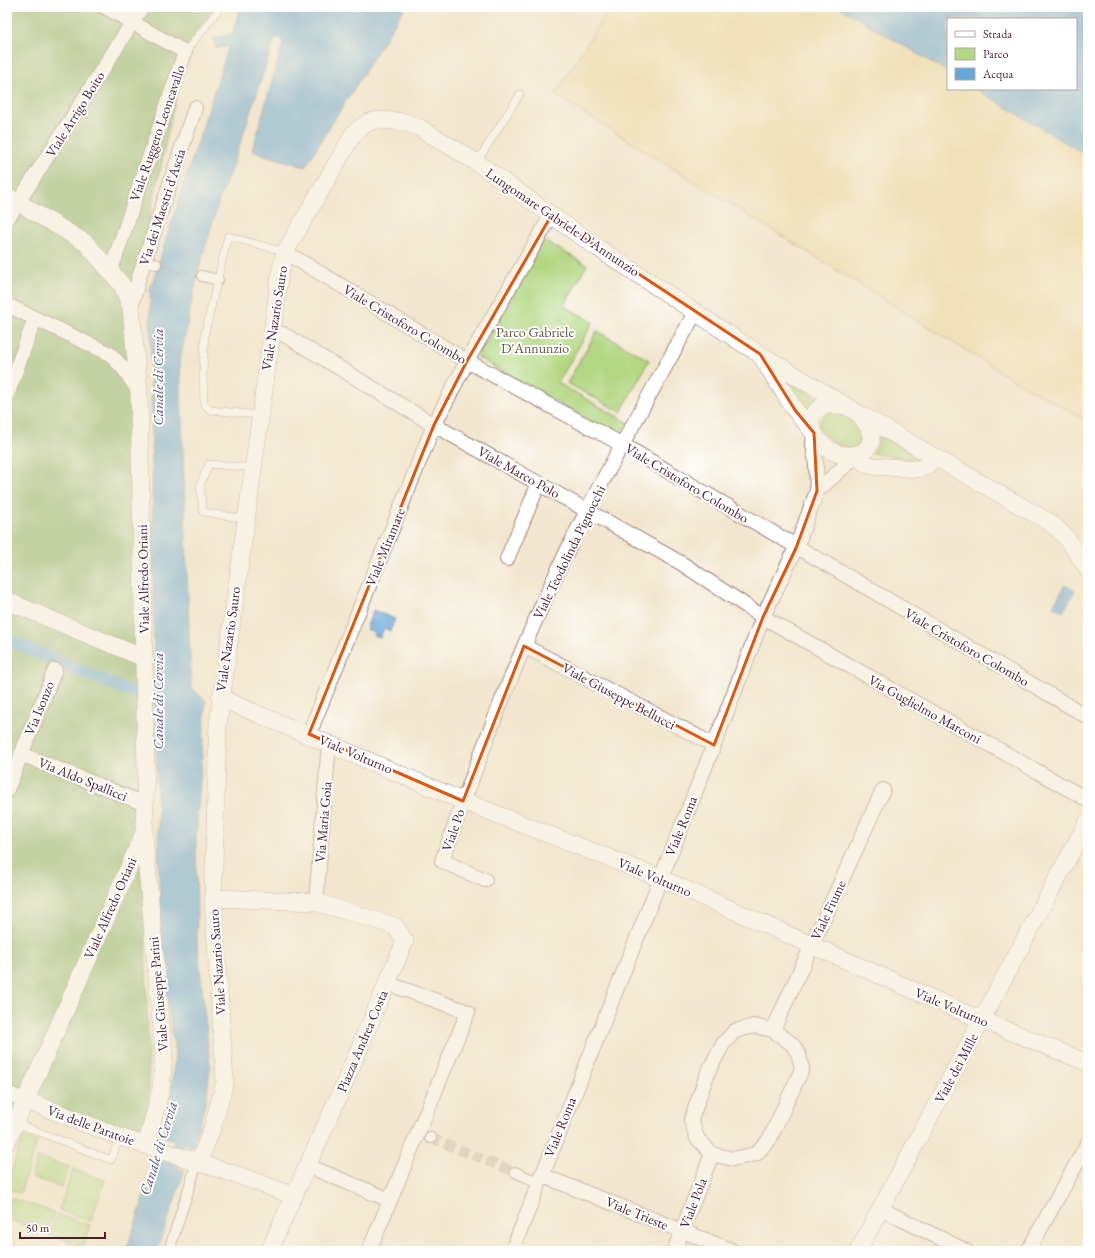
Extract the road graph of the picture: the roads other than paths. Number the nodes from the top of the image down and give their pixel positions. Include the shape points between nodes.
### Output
1 (105, 7) edge
2 (142, 7) edge
3 (221, 7) edge
4 (132, 24) junction
5 (185, 52) junction
6 (520, 94) dead end
7 (195, 108) dead end
8 (358, 129) joint
9 (476, 162) junction
10 (13, 199) edge
11 (552, 216) junction
12 (7, 220) edge
13 (285, 252) junction
14 (111, 270) junction
15 (202, 276) dead end
16 (218, 280) junction
17 (7, 305) edge
18 (131, 307) junction
19 (696, 312) junction
20 (36, 318) junction
21 (272, 334) junction
22 (760, 354) junction
23 (467, 361) junction
24 (139, 392) junction
25 (7, 395) edge
26 (852, 410) junction
27 (260, 415) junction
28 (434, 426) junction
29 (814, 433) junction
30 (623, 445) junction
31 (856, 456) junction
32 (934, 458) junction
33 (252, 468) junction
34 (539, 483) junction
35 (817, 491) junction
36 (588, 510) junction
37 (245, 519) junction
38 (1080, 547) edge
39 (796, 548) junction
40 (507, 558) dead end
41 (1088, 570) edge
42 (7, 601) edge
43 (763, 617) junction
44 (524, 646) junction
45 (144, 658) junction
46 (54, 670) dead end
47 (221, 692) junction
48 (1088, 718) edge
49 (309, 734) junction
50 (329, 743) junction
51 (714, 745) junction
52 (22, 754) junction
53 (7, 790) edge
54 (883, 790) dead end
55 (1088, 800) edge
56 (463, 801) junction
57 (145, 804) junction
58 (1088, 821) edge
59 (144, 833) junction
60 (660, 878) junction
61 (485, 880) dead end
62 (213, 898) junction
63 (316, 902) junction
64 (812, 945) junction
65 (386, 983) junction
66 (982, 1019) junction
67 (773, 1030) junction
68 (1088, 1063) edge
69 (7, 1093) edge
70 (24, 1100) junction
71 (16, 1122) junction
72 (150, 1133) junction
73 (126, 1139) junction
74 (7, 1142) edge
75 (1088, 1143) edge
76 (159, 1150) junction
77 (712, 1154) junction
78 (194, 1162) junction
79 (308, 1166) junction
80 (515, 1172) tunnel mouth
81 (540, 1178) junction
82 (294, 1196) junction
83 (390, 1200) junction
84 (881, 1209) junction
85 (682, 1230) junction
86 (173, 1251) edge
87 (269, 1251) edge
88 (369, 1251) edge
89 (512, 1251) edge
90 (674, 1251) edge
91 (733, 1251) edge
92 (858, 1251) edge
93 (966, 1251) edge
94 (1028, 1251) edge

1 - 4 street, Viale Ruggero Leoncavallo
2 - 4 street, Viale Arrigo Boito
3 - 5 lane
4 - 5 street, Viale Ruggero Leoncavallo
4 - 10 street, Viale Arrigo Boito
5 - 14 street, Viale Ruggero Leoncavallo
6 - 9 lane
7 - 18 street, Via dei Maestri d'Ascia via 150,263
8 - 9 street, Lungomare Gabriele D'Annunzio via 368,122 379,120 405,122 420,128
8 - 13 street, Viale Nazario Sauro via 344,148
9 - 11 street, Lungomare Gabriele D'Annunzio
10 - 12 street, Viale Arrigo Boito
10 - 14 street, Viale Alfredo Oriani via 86,243
11 - 19 street, Lungomare Gabriele D'Annunzio
11 - 23 street, Viale Miramare
13 - 16 lane via 228,236
13 - 21 street, Viale Nazario Sauro
13 - 23 street, Viale Cristoforo Colombo
14 - 18 street, Viale Alfredo Oriani via 122,285
15 - 16 street
16 - 27 lane via 205,333 204,404 210,410
17 - 20 street
18 - 24 street, Viale Alfredo Oriani
19 - 22 street, Lungomare Gabriele D'Annunzio
19 - 30 street, Viale Teodolinda Pignocchi
20 - 24 street via 110,354 124,369
20 - 25 street
21 - 27 street, Viale Nazario Sauro
21 - 28 street, Viale Marco Polo via 283,334
22 - 26 street, Lungomare Gabriele D'Annunzio
22 - 29 street, Lungomare Gabriele D'Annunzio via 795,410
23 - 28 street, Viale Miramare
23 - 30 street, Viale Cristoforo Colombo
24 - 45 street, Viale Alfredo Oriani
26 - 29 street via 829,404 818,409 812,419
26 - 31 street via 870,431 871,442 865,452
26 - 32 street, Lungomare Gabriele D'Annunzio
27 - 33 street, Viale Nazario Sauro
28 - 34 street, Viale Marco Polo
28 - 49 street, Viale Miramare
29 - 31 street via 830,451 845,456
29 - 35 street, Viale Roma
30 - 36 street, Viale Teodolinda Pignocchi
30 - 39 street, Viale Cristoforo Colombo
31 - 32 street via 872,466 914,469 924,468
31 - 35 street, Viale Roma
32 - 38 street, Lungomare Gabriele D'Annunzio via 1048,522
33 - 37 street, Viale Nazario Sauro
33 - 37 lane via 209,464 200,485 203,512
34 - 36 street, Viale Marco Polo
34 - 40 street
35 - 39 street, Viale Roma
36 - 43 street, Viale Marco Polo via 681,563
36 - 44 street, Viale Teodolinda Pignocchi
37 - 47 street, Viale Nazario Sauro
38 - 41 street, Lungomare Gabriele D'Annunzio
39 - 43 street, Viale Roma
39 - 48 street, Viale Cristoforo Colombo
42 - 45 street
43 - 51 street, Viale Roma
43 - 55 street, Via Guglielmo Marconi
44 - 51 street, Viale Giuseppe Bellucci
44 - 56 street, Viale Teodolinda Pignocchi
45 - 57 street, Viale Alfredo Oriani
46 - 52 street, Via Isonzo
47 - 49 street, Viale Volturno
47 - 62 street, Viale Nazario Sauro
49 - 50 street, Viale Volturno
50 - 56 street, Viale Volturno
50 - 63 street, Via Maria Goia
51 - 60 street, Viale Roma
52 - 53 street, Via Isonzo
52 - 57 street, Via Aldo Spallicci
54 - 64 street, Viale Fiume
56 - 60 street, Viale Volturno
56 - 61 street, Viale Po via 442,861
57 - 59 street, Viale Alfredo Oriani
58 - 66 street, Viale dei Mille
59 - 70 street, Viale Alfredo Oriani
59 - 72 street, Viale Giuseppe Parini via 164,1054 162,1088
60 - 64 street, Viale Volturno
60 - 81 street, Viale Roma
62 - 63 street
62 - 78 street, Viale Nazario Sauro via 225,1082 201,1157
63 - 65 street via 395,926 404,941
64 - 66 street, Viale Volturno
64 - 67 street, Viale Fiume
65 - 79 street, Piazza Andrea Costa
65 - 83 street, Piazza Andrea Costa via 468,1012
66 - 68 street, Viale Volturno
66 - 84 street, Viale dei Mille
67 - 77 street via 754,1026 735,1031 723,1044 708,1072 691,1120 697,1138
67 - 77 street via 792,1044 799,1055 802,1069 769,1140 756,1154 733,1159
69 - 70 street
70 - 71 street, Viale Alfredo Oriani
70 - 73 street, Via delle Paratoie
71 - 73 lane via 111,1160
71 - 74 street, Viale Alfredo Oriani
72 - 73 street
72 - 76 street via 150,1143
73 - 76 street, Via delle Paratoie
75 - 94 street
76 - 78 street, Via delle Paratoie
77 - 85 street, Viale Pola
78 - 82 street, Via delle Paratoie
78 - 86 street via 171,1244
79 - 82 street, Piazza Andrea Costa
79 - 83 street
80 - 81 street
81 - 85 street, Viale Trieste
81 - 89 street, Viale Roma
82 - 87 street, Piazza Andrea Costa
83 - 88 street, Piazza Andrea Costa
84 - 92 street, Viale dei Mille
84 - 93 street
85 - 90 street, Viale Pola
85 - 91 street, Viale Trieste

